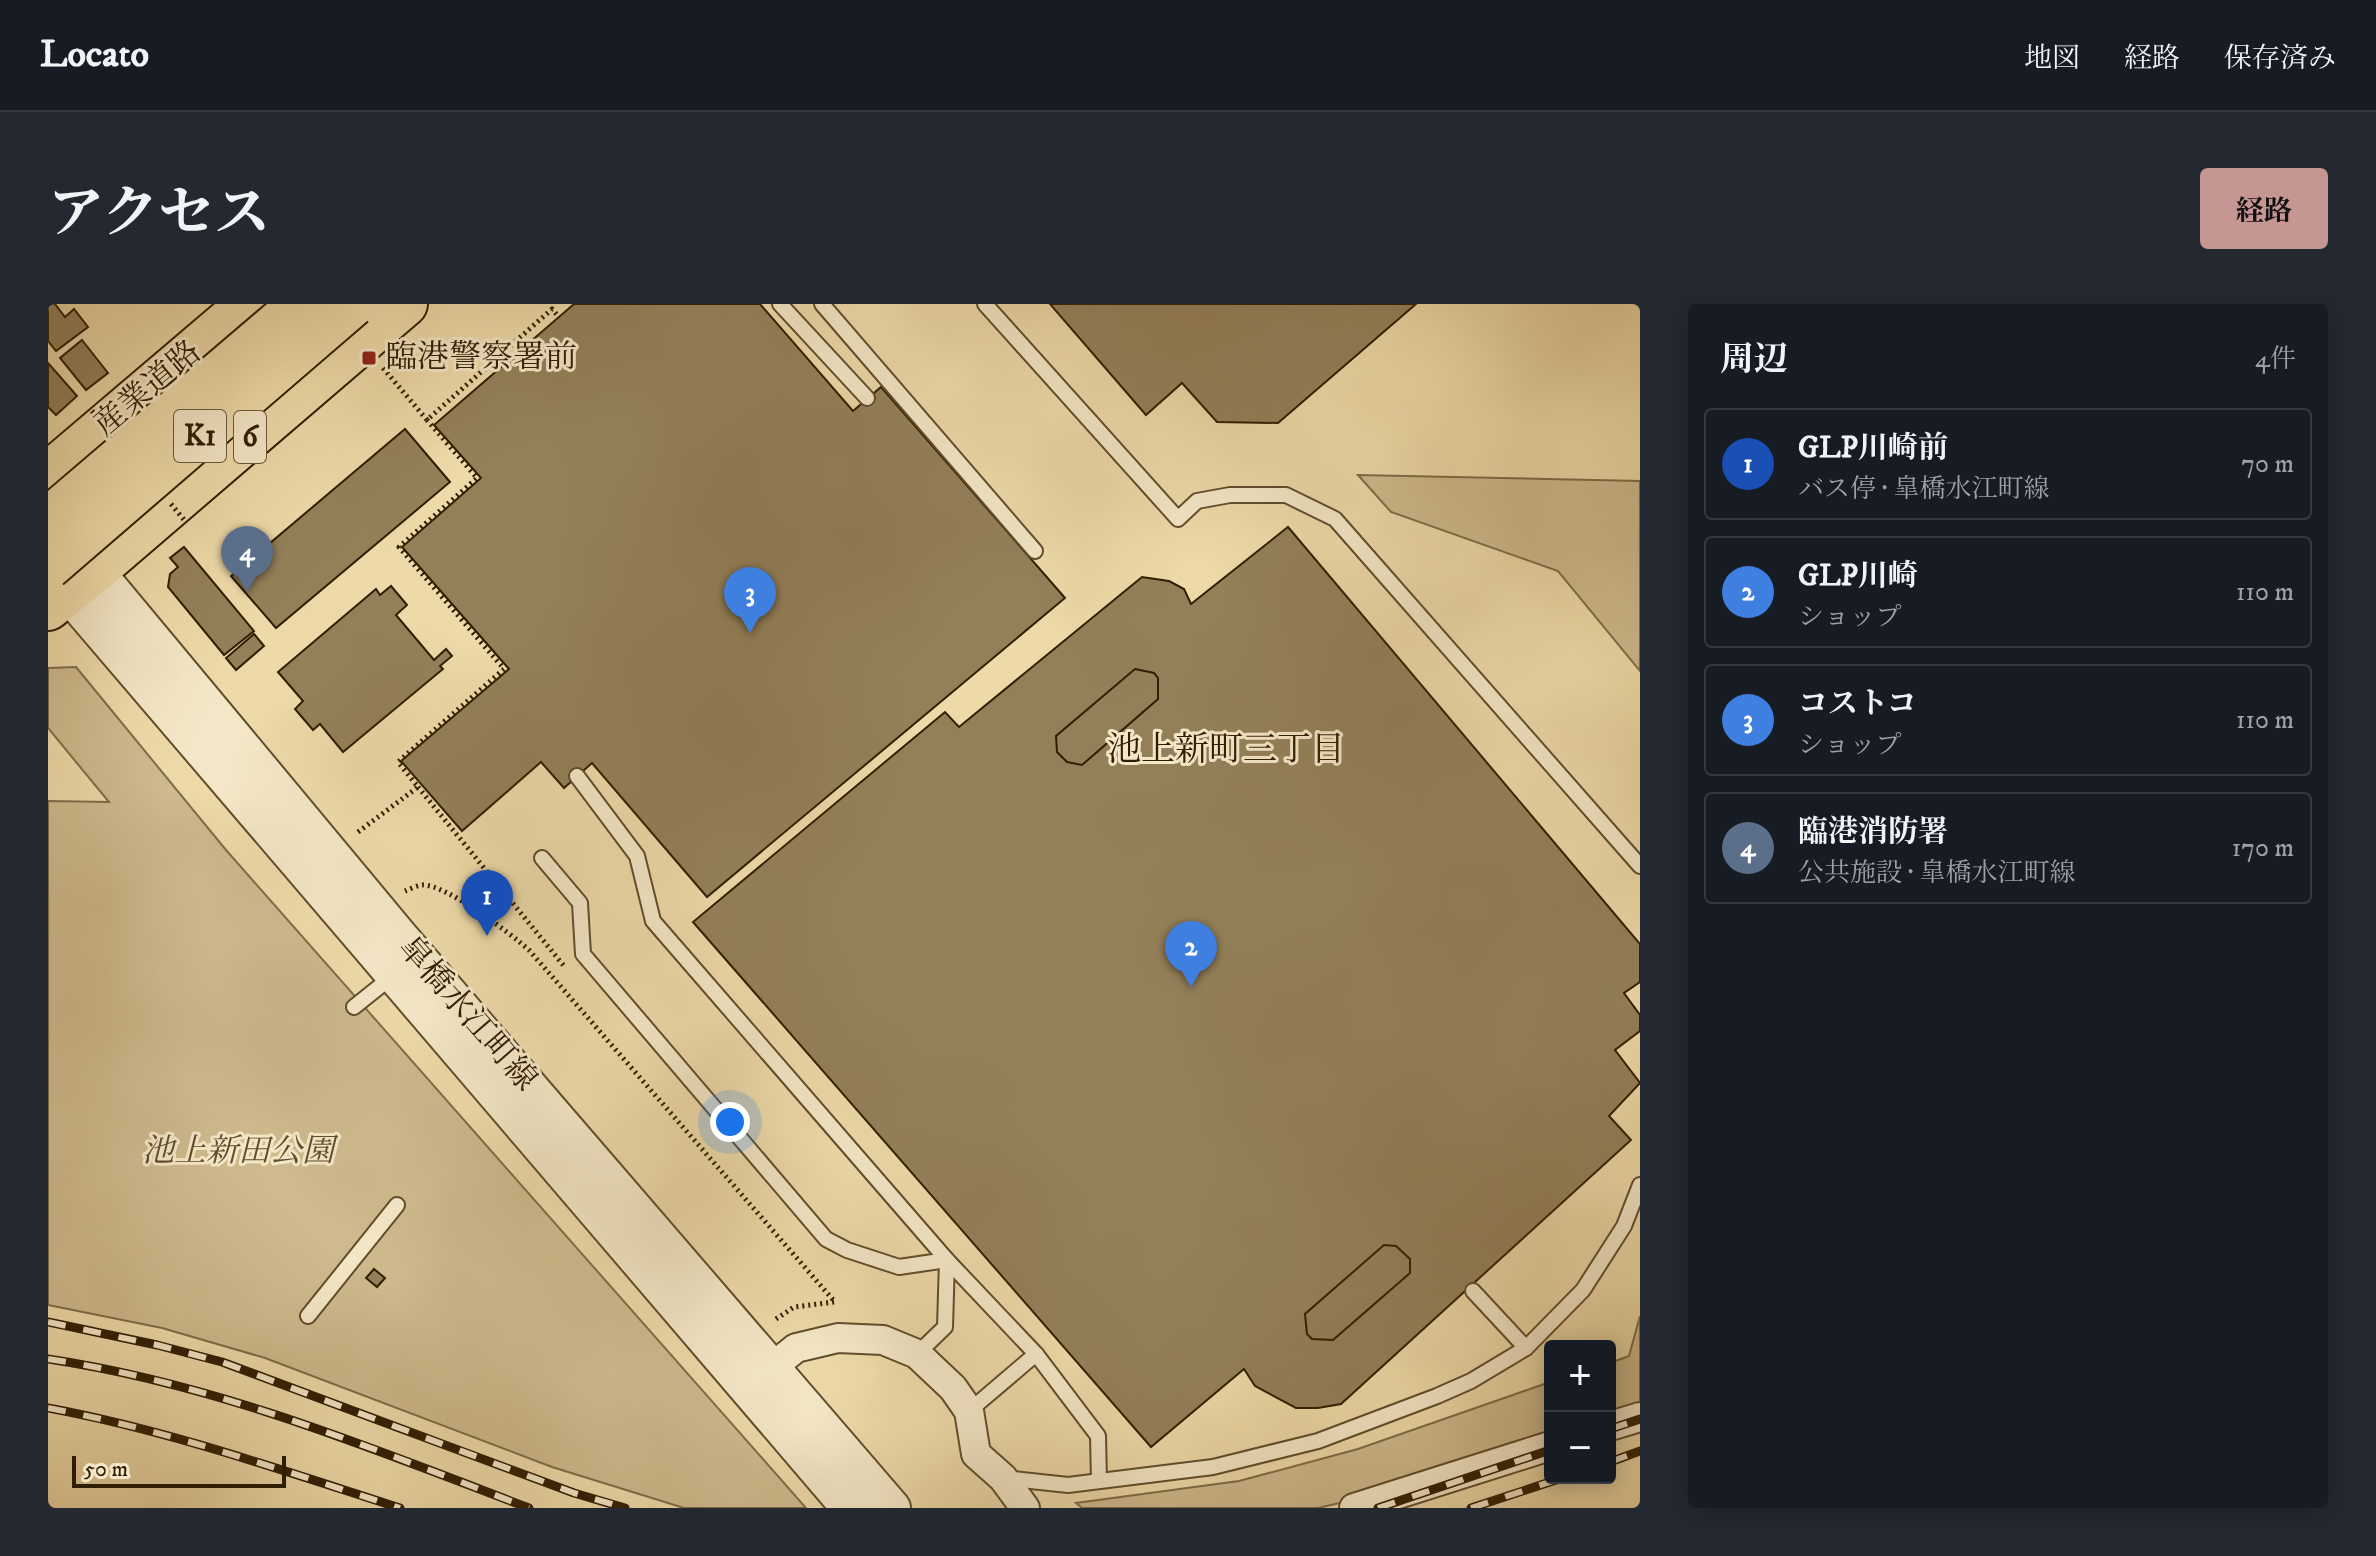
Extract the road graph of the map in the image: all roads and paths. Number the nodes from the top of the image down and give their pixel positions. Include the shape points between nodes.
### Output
1 (249, 304) edge
2 (301, 304) edge
3 (353, 304) edge
4 (405, 304) edge
5 (780, 304) edge
6 (822, 304) edge
7 (985, 304) edge
8 (559, 317) dead end
9 (378, 361) dead end
10 (867, 398) dead end
11 (427, 420) junction
12 (48, 475) edge
13 (48, 514) edge
14 (48, 520) edge
15 (1035, 551) dead end
16 (61, 581) edge
17 (577, 776) dead end
18 (358, 832) dead end
19 (542, 858) dead end
20 (1640, 866) edge
21 (405, 891) dead end
22 (394, 975) junction
23 (354, 1007) dead end
24 (1640, 1185) edge
25 (397, 1205) dead end
26 (947, 1260) junction
27 (1473, 1291) dead end
28 (308, 1316) dead end
29 (773, 1322) dead end
30 (1526, 1348) junction
31 (917, 1354) junction
32 (1036, 1354) junction
33 (759, 1377) junction
34 (969, 1411) junction
35 (1640, 1417) edge
36 (1616, 1424) edge
37 (1544, 1448) edge
38 (1003, 1478) junction
39 (1099, 1481) junction
40 (850, 1508) edge
41 (892, 1508) edge
42 (1025, 1508) edge
43 (1354, 1508) edge

1 - 12 main road, 産業道路
2 - 14 main road, K1, bridge
3 - 16 main road, K1, bridge
4 - 16 main road, 6
5 - 10 lane
6 - 15 lane
7 - 20 lane via 1178,519 1197,501 1286,495 1335,519
8 - 11 path via 552,309
9 - 11 path
11 - 18 path via 477,478 399,547 504,669 398,762 418,787
13 - 16 street, 皐橋水江町線
16 - 22 street, 皐橋水江町線
16 - 33 street, 皐橋水江町線 via 399,936
17 - 26 lane via 637,856 653,921
19 - 26 lane via 580,903 583,954 826,1239 899,1267
21 - 29 path via 423,885 440,890 499,924 529,950 835,1302 794,1307
22 - 23 lane
22 - 33 street, 皐橋水江町線
24 - 30 lane via 1624,1226 1583,1290
25 - 28 lane
26 - 31 lane via 945,1327
26 - 32 lane
27 - 30 lane
30 - 39 lane via 1471,1381 1318,1441 1213,1467
31 - 33 street via 883,1340 838,1338 796,1348
31 - 34 street
32 - 34 lane
32 - 39 lane via 1098,1436
33 - 40 street, 皐橋水江町線
33 - 41 street, 皐橋水江町線
34 - 38 street via 976,1454
35 - 36 street
37 - 43 street
38 - 39 lane via 1068,1485
38 - 42 street

